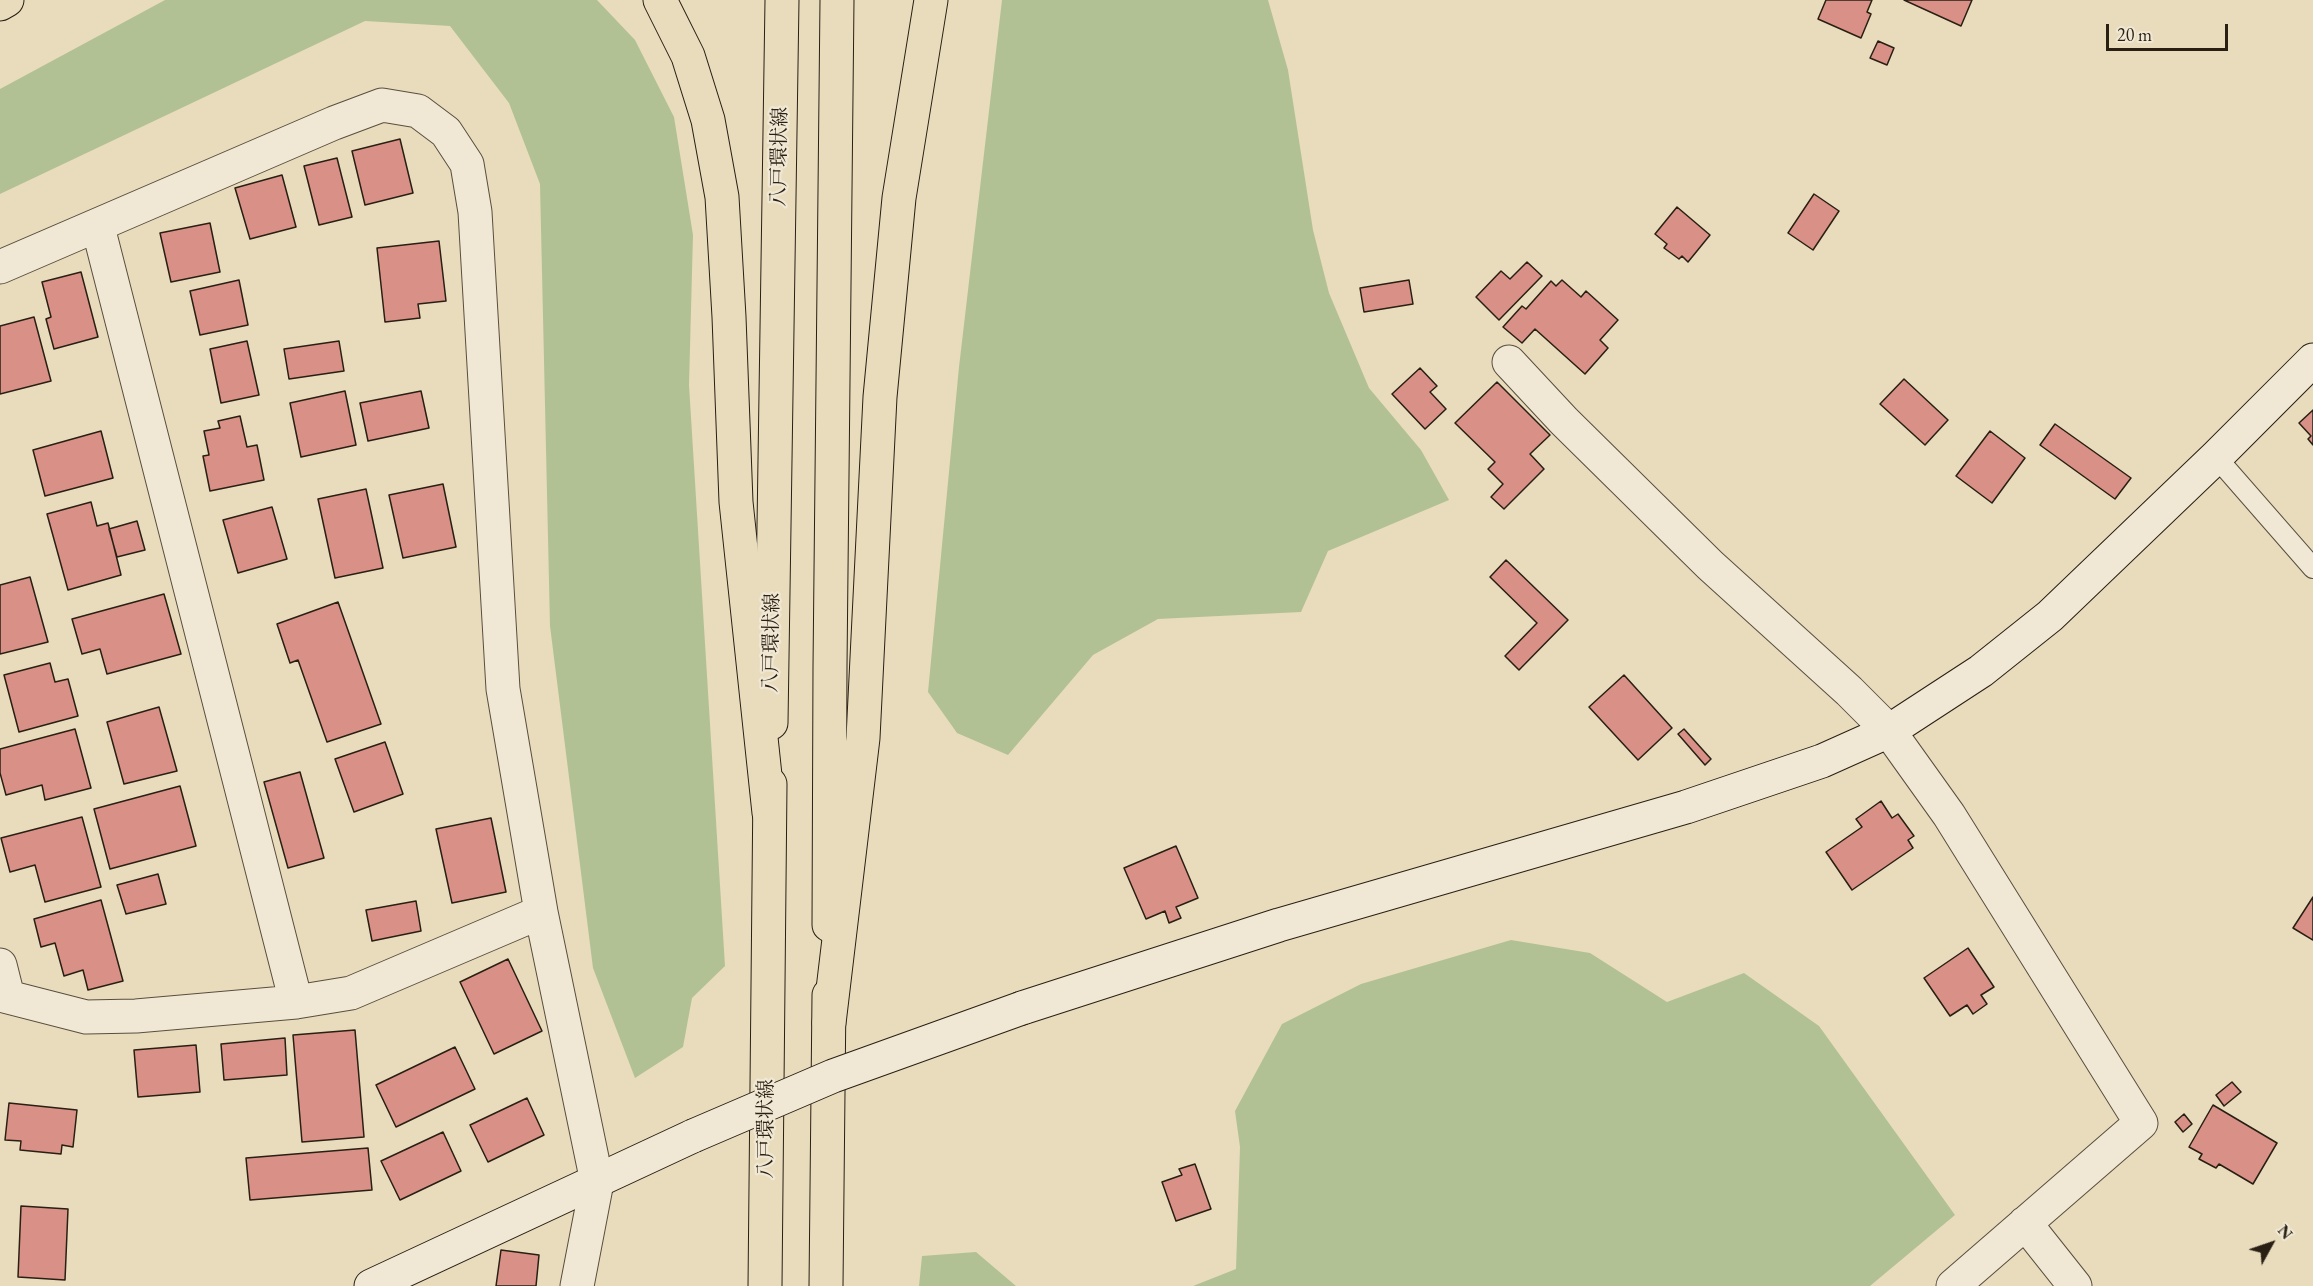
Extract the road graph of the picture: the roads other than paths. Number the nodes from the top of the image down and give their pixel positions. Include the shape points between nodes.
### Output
1 (7, 0) edge
2 (660, 0) edge
3 (782, 0) edge
4 (837, 0) edge
5 (931, 0) edge
6 (0, 4) edge
7 (98, 227) junction
8 (0, 267) edge
9 (2313, 360) edge
10 (1509, 362) dead end
11 (2217, 457) junction
12 (2313, 568) edge
13 (1890, 731) junction
14 (769, 813) junction
15 (541, 912) junction
16 (0, 965) edge
17 (4, 996) edge
18 (296, 1002) junction
19 (829, 1023) junction
20 (597, 1182) junction
21 (2025, 1223) junction
22 (371, 1286) edge
23 (577, 1286) edge
24 (765, 1286) edge
25 (826, 1286) edge
26 (1953, 1286) edge
27 (2075, 1286) edge

1 - 6 main road
2 - 14 main road via 688,56 708,120 722,197 736,502
3 - 14 main road, 八戸環状線
4 - 19 main road
5 - 19 main road via 898,198 880,398 863,738
7 - 8 street
7 - 15 street via 382,105 418,111 446,132 467,164 475,212 503,689
7 - 18 street
9 - 11 street
10 - 13 street via 1710,565
11 - 12 lane
11 - 13 street via 2050,616 1981,671
13 - 20 street, bridge via 1822,761 1686,807 1279,924 1022,1008 833,1076
13 - 21 street via 1949,815 2141,1123
14 - 24 main road, 八戸環状線
15 - 18 street via 351,993
15 - 20 street
16 - 17 street
17 - 18 street via 86,1017
19 - 25 main road
20 - 22 street
20 - 23 street
21 - 26 street
21 - 27 street

